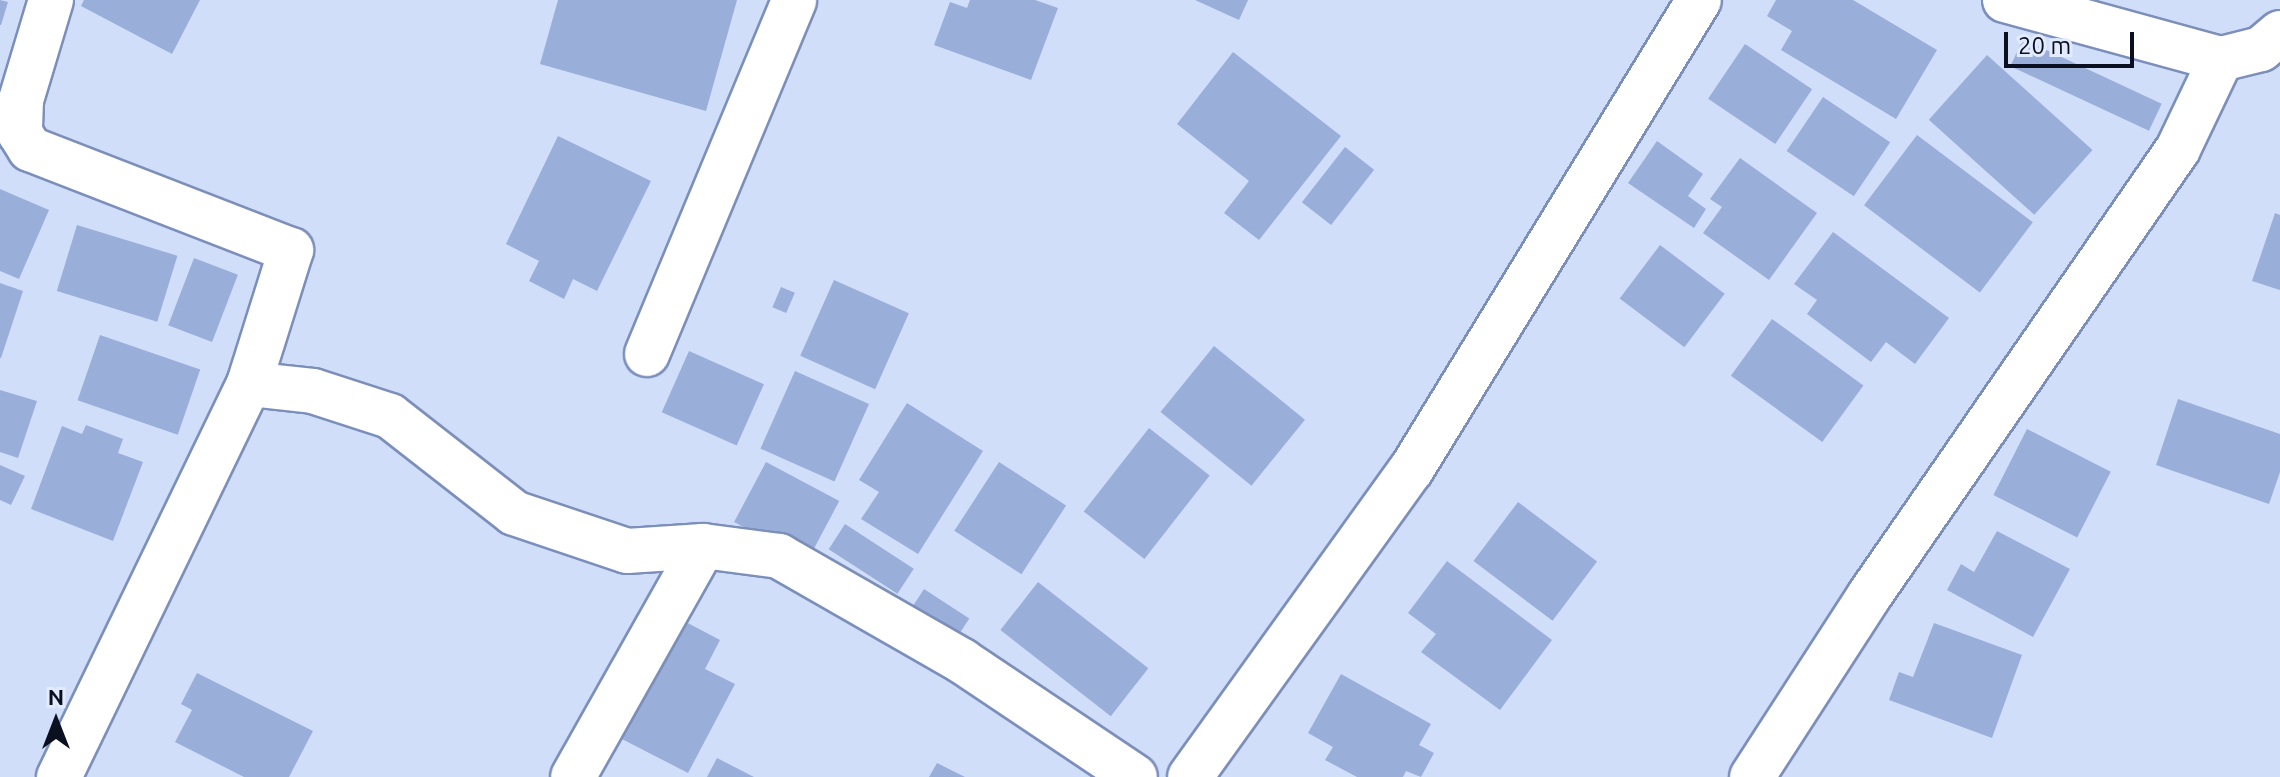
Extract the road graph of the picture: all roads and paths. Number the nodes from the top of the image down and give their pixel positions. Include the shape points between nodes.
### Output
1 (51, 0) edge
2 (794, 0) edge
3 (1699, 0) edge
4 (2005, 0) edge
5 (2280, 33) edge
6 (2221, 59) junction
7 (647, 354) dead end
8 (249, 384) junction
9 (703, 546) junction
10 (59, 777) edge
11 (573, 777) edge
12 (1135, 777) edge
13 (1190, 777) edge
14 (1752, 777) edge

1 - 8 street via 21,100 20,133 30,149 291,250
2 - 7 street
3 - 13 street via 1411,470
4 - 6 street
5 - 6 street via 2261,49
6 - 14 street via 2178,149 1869,596
8 - 9 street via 313,391 390,416 514,513 627,551
8 - 10 street
9 - 11 street
9 - 12 street via 779,556 962,661

